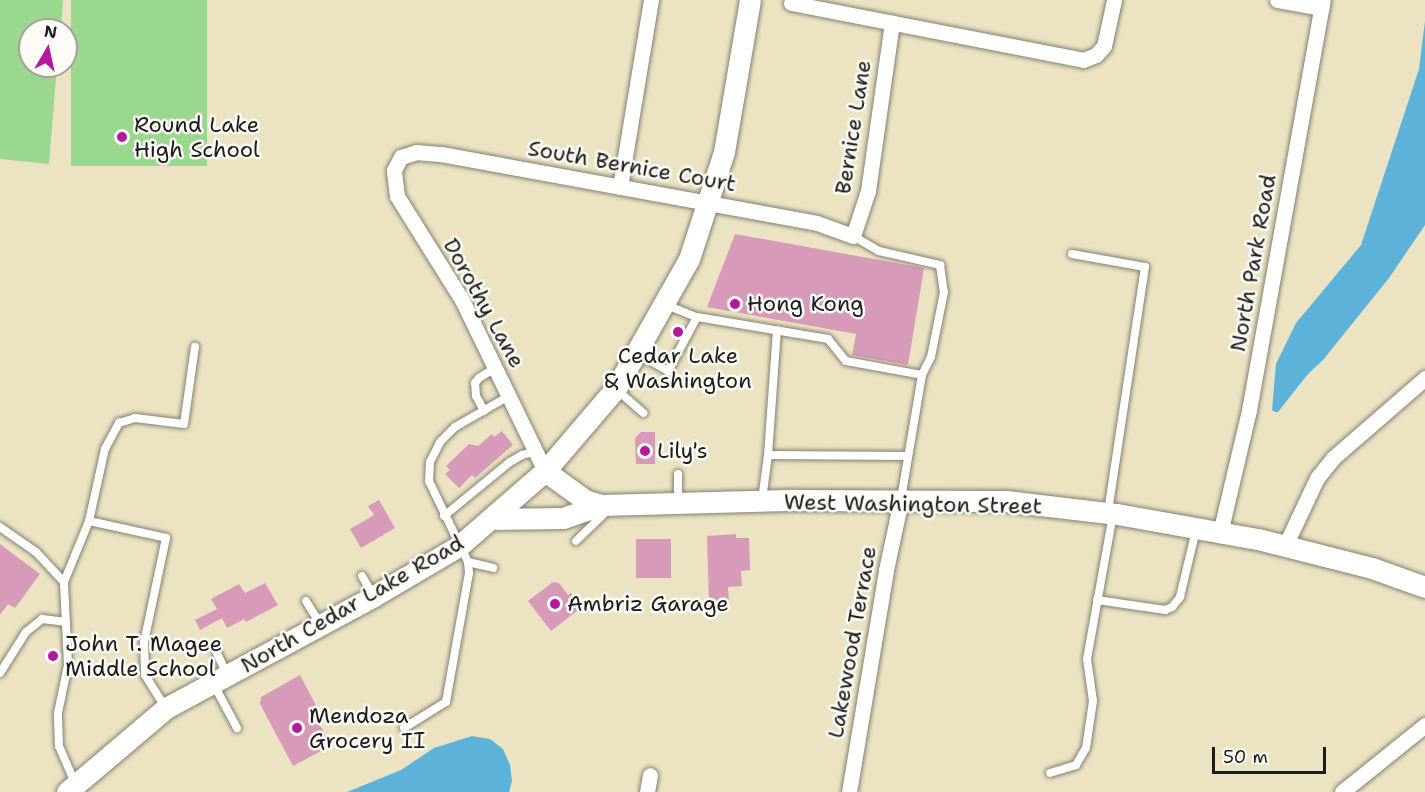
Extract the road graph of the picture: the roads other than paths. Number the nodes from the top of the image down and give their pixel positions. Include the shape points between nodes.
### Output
1 (651, 0) edge
2 (750, 0) edge
3 (1114, 0) edge
4 (1277, 0) edge
5 (791, 3) dead end
6 (1322, 4) edge
7 (892, 23) junction
8 (401, 157) joint
9 (620, 187) junction
10 (708, 203) junction
11 (853, 236) junction
12 (1072, 254) dead end
13 (664, 304) junction
14 (697, 317) junction
15 (777, 330) junction
16 (195, 347) dead end
17 (636, 353) junction
18 (495, 368) junction
19 (922, 375) junction
20 (1425, 378) edge
21 (616, 388) junction
22 (509, 396) junction
23 (484, 411) junction
24 (643, 413) dead end
25 (536, 451) junction
26 (768, 455) junction
27 (908, 456) junction
28 (545, 471) junction
29 (678, 474) dead end
30 (901, 500) junction
31 (762, 501) junction
32 (678, 503) junction
33 (607, 505) junction
34 (1111, 513) junction
35 (444, 516) junction
36 (490, 519) junction
37 (89, 521) junction
38 (0, 527) edge
39 (1196, 528) junction
40 (1220, 532) junction
41 (576, 541) dead end
42 (1285, 546) junction
43 (463, 554) junction
44 (493, 568) dead end
45 (362, 576) dead end
46 (64, 582) junction
47 (1425, 587) edge
48 (374, 596) junction
49 (1097, 600) junction
50 (306, 601) dead end
51 (65, 622) junction
52 (321, 625) junction
53 (216, 651) dead end
54 (0, 673) edge
55 (220, 680) junction
56 (166, 708) junction
57 (1425, 725) edge
58 (237, 728) dead end
59 (404, 728) dead end
60 (1050, 773) dead end
61 (650, 775) dead end
62 (71, 788) edge
63 (647, 792) edge
64 (849, 792) edge
65 (1342, 792) edge

1 - 9 street
2 - 10 main road, North Cedar Lake Road via 724,152
3 - 7 street via 1104,46 1096,55 1083,60
4 - 6 street
5 - 7 street
6 - 40 street, North Park Road via 1249,410
7 - 11 street, Bernice Lane via 868,191
8 - 9 street, South Bernice Court via 416,152 441,154
8 - 18 street, Dorothy Lane via 394,170 397,196 462,300
9 - 10 street, South Bernice Court
10 - 11 street, South Bernice Court via 817,223
10 - 13 main road, North Cedar Lake Road via 689,259
11 - 19 lane via 879,251 940,265 944,292 932,357
12 - 34 lane via 1145,267
13 - 14 lane
13 - 17 main road, North Cedar Lake Road
14 - 15 lane
14 - 17 lane via 668,371
15 - 19 lane via 828,339 846,361
15 - 26 lane
16 - 37 lane via 184,424 135,418 119,423 105,449
17 - 21 main road, North Cedar Lake Road
18 - 22 street, Dorothy Lane
18 - 23 lane via 475,383 476,396
19 - 27 lane
20 - 42 street via 1333,458 1317,478
21 - 24 lane
21 - 28 main road, North Cedar Lake Road
22 - 23 lane
22 - 25 street, Dorothy Lane
23 - 35 lane via 455,427 440,442 430,462 429,481
25 - 28 street, Dorothy Lane
25 - 35 lane via 516,458
26 - 27 lane
26 - 31 lane
27 - 30 lane
28 - 33 main road, West Washington Street via 585,500
28 - 36 main road, North Cedar Lake Road
29 - 32 lane
30 - 31 main road, West Washington Street
30 - 34 main road, West Washington Street via 1006,501
30 - 64 street, Lakewood Terrace
31 - 32 main road, West Washington Street
32 - 33 main road, West Washington Street
33 - 36 main road via 563,518
33 - 41 lane
34 - 39 main road, West Washington Street
34 - 49 lane
35 - 43 lane
36 - 43 main road, North Cedar Lake Road
37 - 46 lane
37 - 56 lane via 166,538 144,642 145,675
38 - 46 lane via 36,552
39 - 40 main road, West Washington Street
39 - 49 lane via 1180,597 1172,607 1165,610
40 - 42 main road, West Washington Street
42 - 47 main road, West Washington Street via 1372,568
43 - 44 lane
43 - 48 main road, North Cedar Lake Road
43 - 59 lane via 466,601 446,702
45 - 48 lane
46 - 51 lane
48 - 52 main road, North Cedar Lake Road
49 - 60 lane via 1087,659 1093,701 1086,748 1077,765
50 - 52 lane
51 - 54 lane via 42,619 26,632
51 - 62 lane via 68,665 58,713 59,746
52 - 55 main road, North Cedar Lake Road
53 - 55 lane
55 - 56 main road, North Cedar Lake Road
55 - 58 lane
56 - 62 main road, North Cedar Lake Road
57 - 65 street
61 - 63 street

